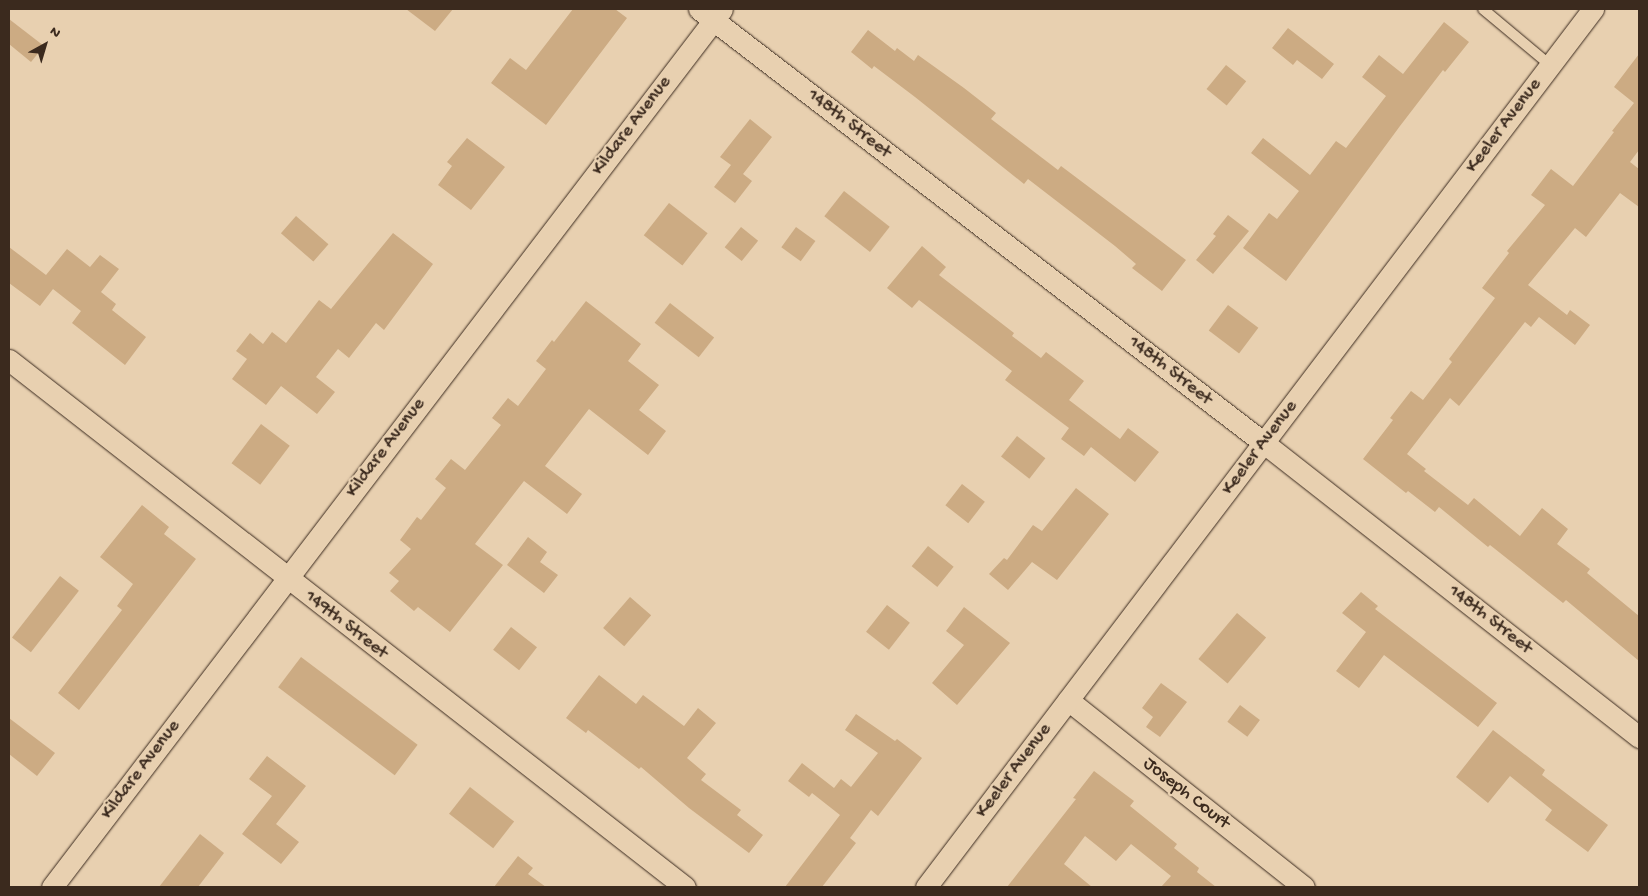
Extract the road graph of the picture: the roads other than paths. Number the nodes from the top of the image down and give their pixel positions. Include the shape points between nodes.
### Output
1 (1483, 9) edge
2 (1593, 9) edge
3 (711, 12) edge
4 (1550, 65) junction
5 (9, 360) edge
6 (1264, 443) junction
7 (286, 578) junction
8 (1068, 700) junction
9 (1639, 737) edge
10 (52, 887) edge
11 (684, 887) edge
12 (926, 887) edge
13 (1304, 887) edge

1 - 4 lane
2 - 4 street, Keeler Avenue
3 - 6 street, 148th Street
3 - 7 street, Kildare Avenue
4 - 6 street, Keeler Avenue
5 - 7 street, 149th Street
6 - 8 street, Keeler Avenue
6 - 9 street, 148th Street
7 - 10 street, Kildare Avenue
7 - 11 street, 149th Street
8 - 12 street, Keeler Avenue
8 - 13 street, Joseph Court

